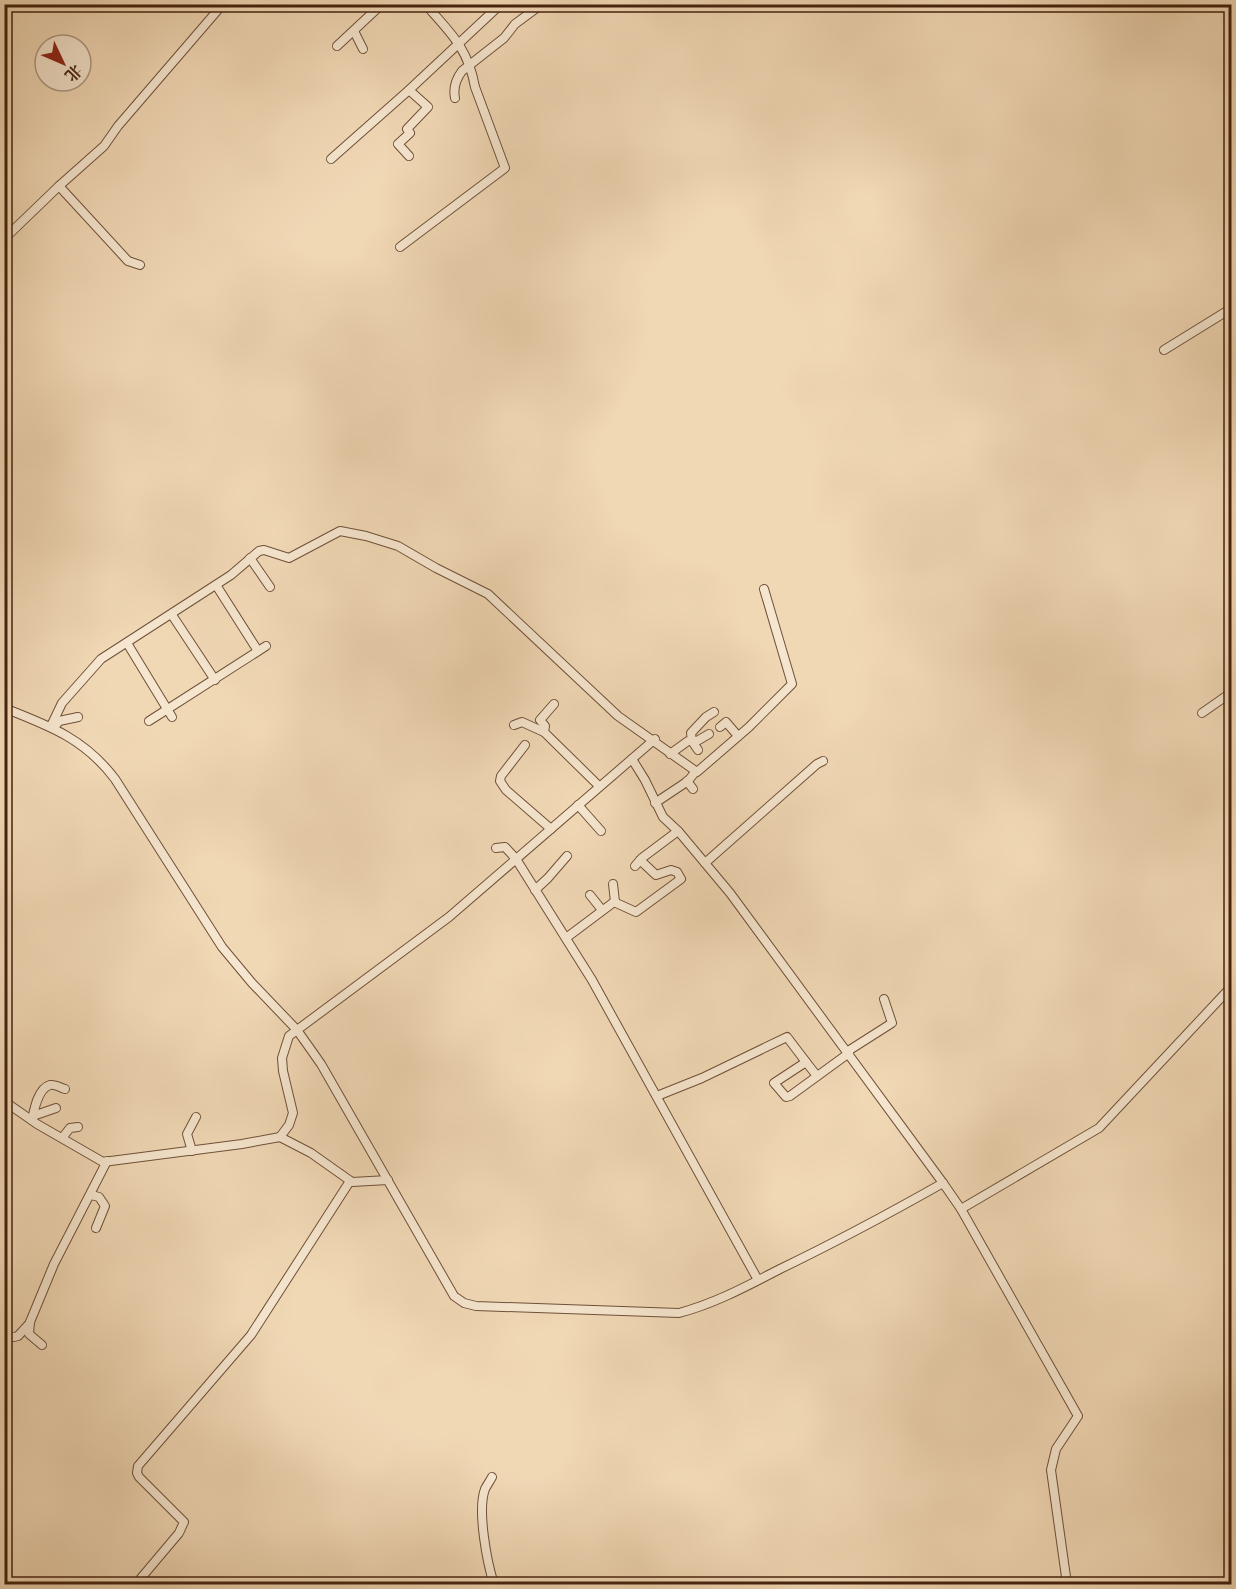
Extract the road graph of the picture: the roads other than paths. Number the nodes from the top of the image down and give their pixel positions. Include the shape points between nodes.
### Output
1 (223, 4) edge
2 (382, 4) edge
3 (426, 4) edge
4 (501, 4) edge
5 (542, 4) edge
6 (354, 31) junction
7 (460, 43) junction
8 (337, 46) dead end
9 (363, 49) dead end
10 (469, 65) junction
11 (409, 90) junction
12 (455, 98) dead end
13 (409, 156) dead end
14 (331, 159) dead end
15 (59, 186) junction
16 (4, 239) edge
17 (400, 247) dead end
18 (140, 265) dead end
19 (1232, 308) edge
20 (1164, 350) dead end
21 (250, 558) junction
22 (216, 585) junction
23 (270, 587) dead end
24 (764, 589) dead end
25 (172, 615) junction
26 (127, 643) junction
27 (215, 680) junction
28 (1232, 692) edge
29 (554, 704) dead end
30 (4, 708) edge
31 (714, 712) dead end
32 (170, 713) junction
33 (1202, 713) dead end
34 (78, 717) dead end
35 (149, 721) dead end
36 (514, 725) dead end
37 (53, 727) junction
38 (720, 727) dead end
39 (544, 732) junction
40 (709, 734) dead end
41 (738, 736) junction
42 (655, 740) junction
43 (692, 741) junction
44 (525, 745) dead end
45 (698, 750) dead end
46 (670, 754) junction
47 (632, 759) junction
48 (823, 761) dead end
49 (696, 771) junction
50 (687, 781) junction
51 (599, 786) junction
52 (693, 789) dead end
53 (655, 803) junction
54 (578, 805) junction
55 (551, 830) junction
56 (601, 831) dead end
57 (678, 831) junction
58 (496, 848) dead end
59 (567, 856) dead end
60 (516, 859) junction
61 (705, 863) junction
62 (613, 884) dead end
63 (536, 890) junction
64 (590, 896) dead end
65 (615, 902) junction
66 (602, 910) junction
67 (566, 938) junction
68 (1232, 986) edge
69 (884, 999) dead end
70 (297, 1030) junction
71 (848, 1052) junction
72 (806, 1062) junction
73 (817, 1076) junction
74 (65, 1089) dead end
75 (657, 1096) junction
76 (4, 1101) edge
77 (56, 1108) dead end
78 (32, 1118) junction
79 (196, 1118) dead end
80 (78, 1127) dead end
81 (280, 1137) junction
82 (62, 1138) junction
83 (192, 1151) junction
84 (107, 1161) junction
85 (387, 1180) junction
86 (350, 1181) junction
87 (943, 1183) junction
88 (91, 1195) junction
89 (961, 1209) junction
90 (96, 1228) dead end
91 (758, 1280) junction
92 (30, 1322) junction
93 (14, 1337) dead end
94 (42, 1345) dead end
95 (492, 1477) dead end
96 (136, 1584) edge
97 (494, 1584) edge
98 (1067, 1584) edge

1 - 15 street via 104,146
2 - 6 street
3 - 7 street
4 - 7 street
5 - 10 street
6 - 8 street
6 - 9 street
7 - 10 street
7 - 11 street
10 - 12 street via 457,78
10 - 17 street via 505,168
11 - 13 street via 428,107 398,144
11 - 14 street
15 - 16 street
15 - 18 street via 128,261
19 - 20 street
21 - 22 street
21 - 23 street
21 - 42 street via 259,550 292,558 340,531 398,546 488,594 618,716
22 - 25 street
22 - 27 street via 262,649
24 - 41 street via 792,684
25 - 26 street
25 - 27 street
26 - 32 street
26 - 37 street via 101,659 62,703
27 - 32 street
28 - 33 street
29 - 39 street via 540,720
30 - 37 street
31 - 43 street via 693,728
32 - 35 street
34 - 37 street via 59,721
36 - 39 street via 522,722
37 - 70 street via 104,765 222,947
38 - 41 street via 726,722
39 - 51 street
40 - 43 street
41 - 49 street
42 - 46 street
42 - 47 street
43 - 45 street
43 - 46 street
44 - 55 street via 500,781
46 - 49 street
47 - 51 street
47 - 53 street
48 - 61 street
49 - 50 street
50 - 52 street
50 - 53 street
51 - 54 street
53 - 57 street via 663,818
54 - 55 street
54 - 56 street
55 - 60 street
57 - 61 street
57 - 65 street via 638,863 656,876 671,870 681,879 636,912
58 - 60 street via 505,847
59 - 63 street
60 - 63 street
60 - 70 street via 449,917
61 - 71 street
62 - 65 street
63 - 67 street
64 - 66 street
65 - 66 street
66 - 67 street
67 - 75 street
68 - 89 street via 1098,1128
69 - 71 street via 892,1023
70 - 81 street via 289,1036 282,1058 293,1113
70 - 85 street
71 - 73 street
71 - 87 street
72 - 73 street
72 - 73 street via 774,1083 783,1095 790,1096
72 - 75 street via 787,1037
74 - 78 street via 53,1085 45,1089
75 - 91 street
76 - 78 street
77 - 78 street
78 - 82 street
79 - 83 street via 187,1134
80 - 82 street via 70,1128
81 - 83 street
81 - 86 street
82 - 84 street
83 - 84 street
84 - 88 street
85 - 86 street
85 - 91 street via 454,1296 464,1303 679,1313
86 - 96 street via 251,1335 138,1466 139,1477 184,1522
87 - 89 street
87 - 91 street
88 - 90 street via 99,1197 105,1206
88 - 92 street via 54,1264
89 - 98 street via 1078,1416 1056,1449 1052,1470
92 - 93 street
92 - 94 street via 29,1335
95 - 97 street via 484,1491 483,1536

